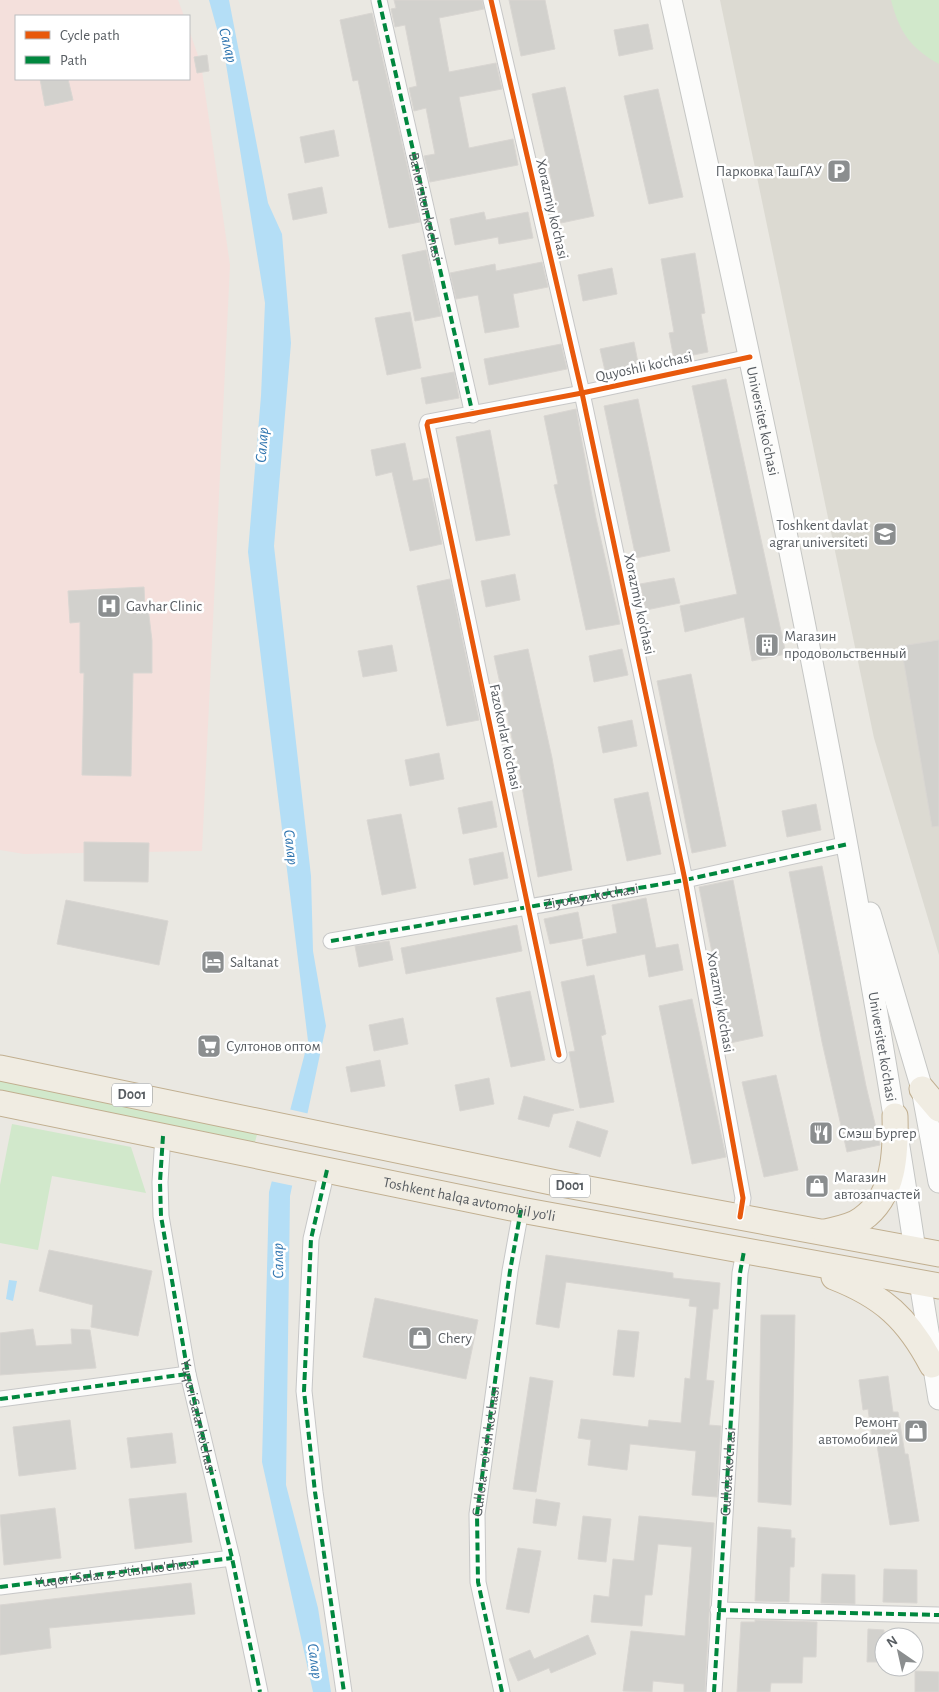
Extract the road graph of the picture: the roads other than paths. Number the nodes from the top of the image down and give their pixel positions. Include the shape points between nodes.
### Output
1 (380, 0) edge
2 (491, 0) edge
3 (670, 0) edge
4 (750, 357) junction
5 (582, 393) junction
6 (473, 415) junction
7 (427, 425) joint
8 (848, 844) junction
9 (685, 880) junction
10 (528, 907) junction
11 (331, 941) dead end
12 (559, 1055) dead end
13 (0, 1068) edge
14 (922, 1089) junction
15 (0, 1103) edge
16 (939, 1108) edge
17 (895, 1116) junction
18 (163, 1136) junction
19 (319, 1168) junction
20 (939, 1182) edge
21 (521, 1210) junction
22 (740, 1218) junction
23 (823, 1233) junction
24 (744, 1251) junction
25 (927, 1252) edge
26 (790, 1259) junction
27 (930, 1284) edge
28 (932, 1365) junction
29 (188, 1374) junction
30 (0, 1399) edge
31 (939, 1399) edge
32 (232, 1558) junction
33 (0, 1587) edge
34 (718, 1610) junction
35 (939, 1615) edge
36 (260, 1692) edge
37 (344, 1692) edge
38 (502, 1692) edge
39 (714, 1692) edge

1 - 6 street, Bahoriston ko'chasi
2 - 5 street, Xorazmiy ko'chasi
3 - 4 main road, Universitet ko'chasi
4 - 5 street, Quyoshli ko'chasi
4 - 8 main road, Universitet ko'chasi
5 - 6 street, Quyoshli ko'chasi
5 - 9 street, Xorazmiy ko'chasi
6 - 7 street, Quyoshli ko'chasi via 428,422
7 - 10 street, Fazokorlar ko'chasi
8 - 9 street, Ziyofayz ko'chasi
8 - 14 main road, Universitet ko'chasi
8 - 17 main road, Universitet ko'chasi
9 - 10 street, Ziyofayz ko'chasi
9 - 22 street, Xorazmiy ko'chasi via 742,1198
10 - 11 street, Ziyofayz ko'chasi
10 - 12 street, Fazokorlar ko'chasi
13 - 22 highway, D001
14 - 16 highway
14 - 20 main road, Universitet ko'chasi
15 - 18 highway, Toshkent halqa avtomobil yo'li / D001
17 - 23 highway via 894,1164 889,1182 872,1211 861,1220
17 - 25 main road, Universitet ko'chasi
18 - 19 highway, Toshkent halqa avtomobil yo'li / D001
18 - 29 street, Yuqori Salar ko'chasi via 161,1216
19 - 21 highway, Toshkent halqa avtomobil yo'li / D001
19 - 37 street via 311,1239 304,1391
21 - 24 highway, Toshkent halqa avtomobil yo'li / D001
21 - 38 street, Gullola 1-o'tish ko'chasi via 477,1514 478,1582
22 - 23 highway, D001
23 - 25 highway, D001
24 - 26 highway, Toshkent halqa avtomobil yo'li / D001
24 - 34 street, Gullola ko'chasi
25 - 27 highway
26 - 27 highway, Toshkent halqa avtomobil yo'li / D001
26 - 28 highway via 852,1284 887,1304 920,1341
27 - 28 main road
28 - 31 main road
29 - 30 street
29 - 32 street, Yuqori Salar ko'chasi
32 - 33 street, Yuqori Salar 2-o'tish ko'chasi
32 - 36 street, Yuqori Salar ko'chasi
34 - 35 street
34 - 39 street, Gullola ko'chasi

